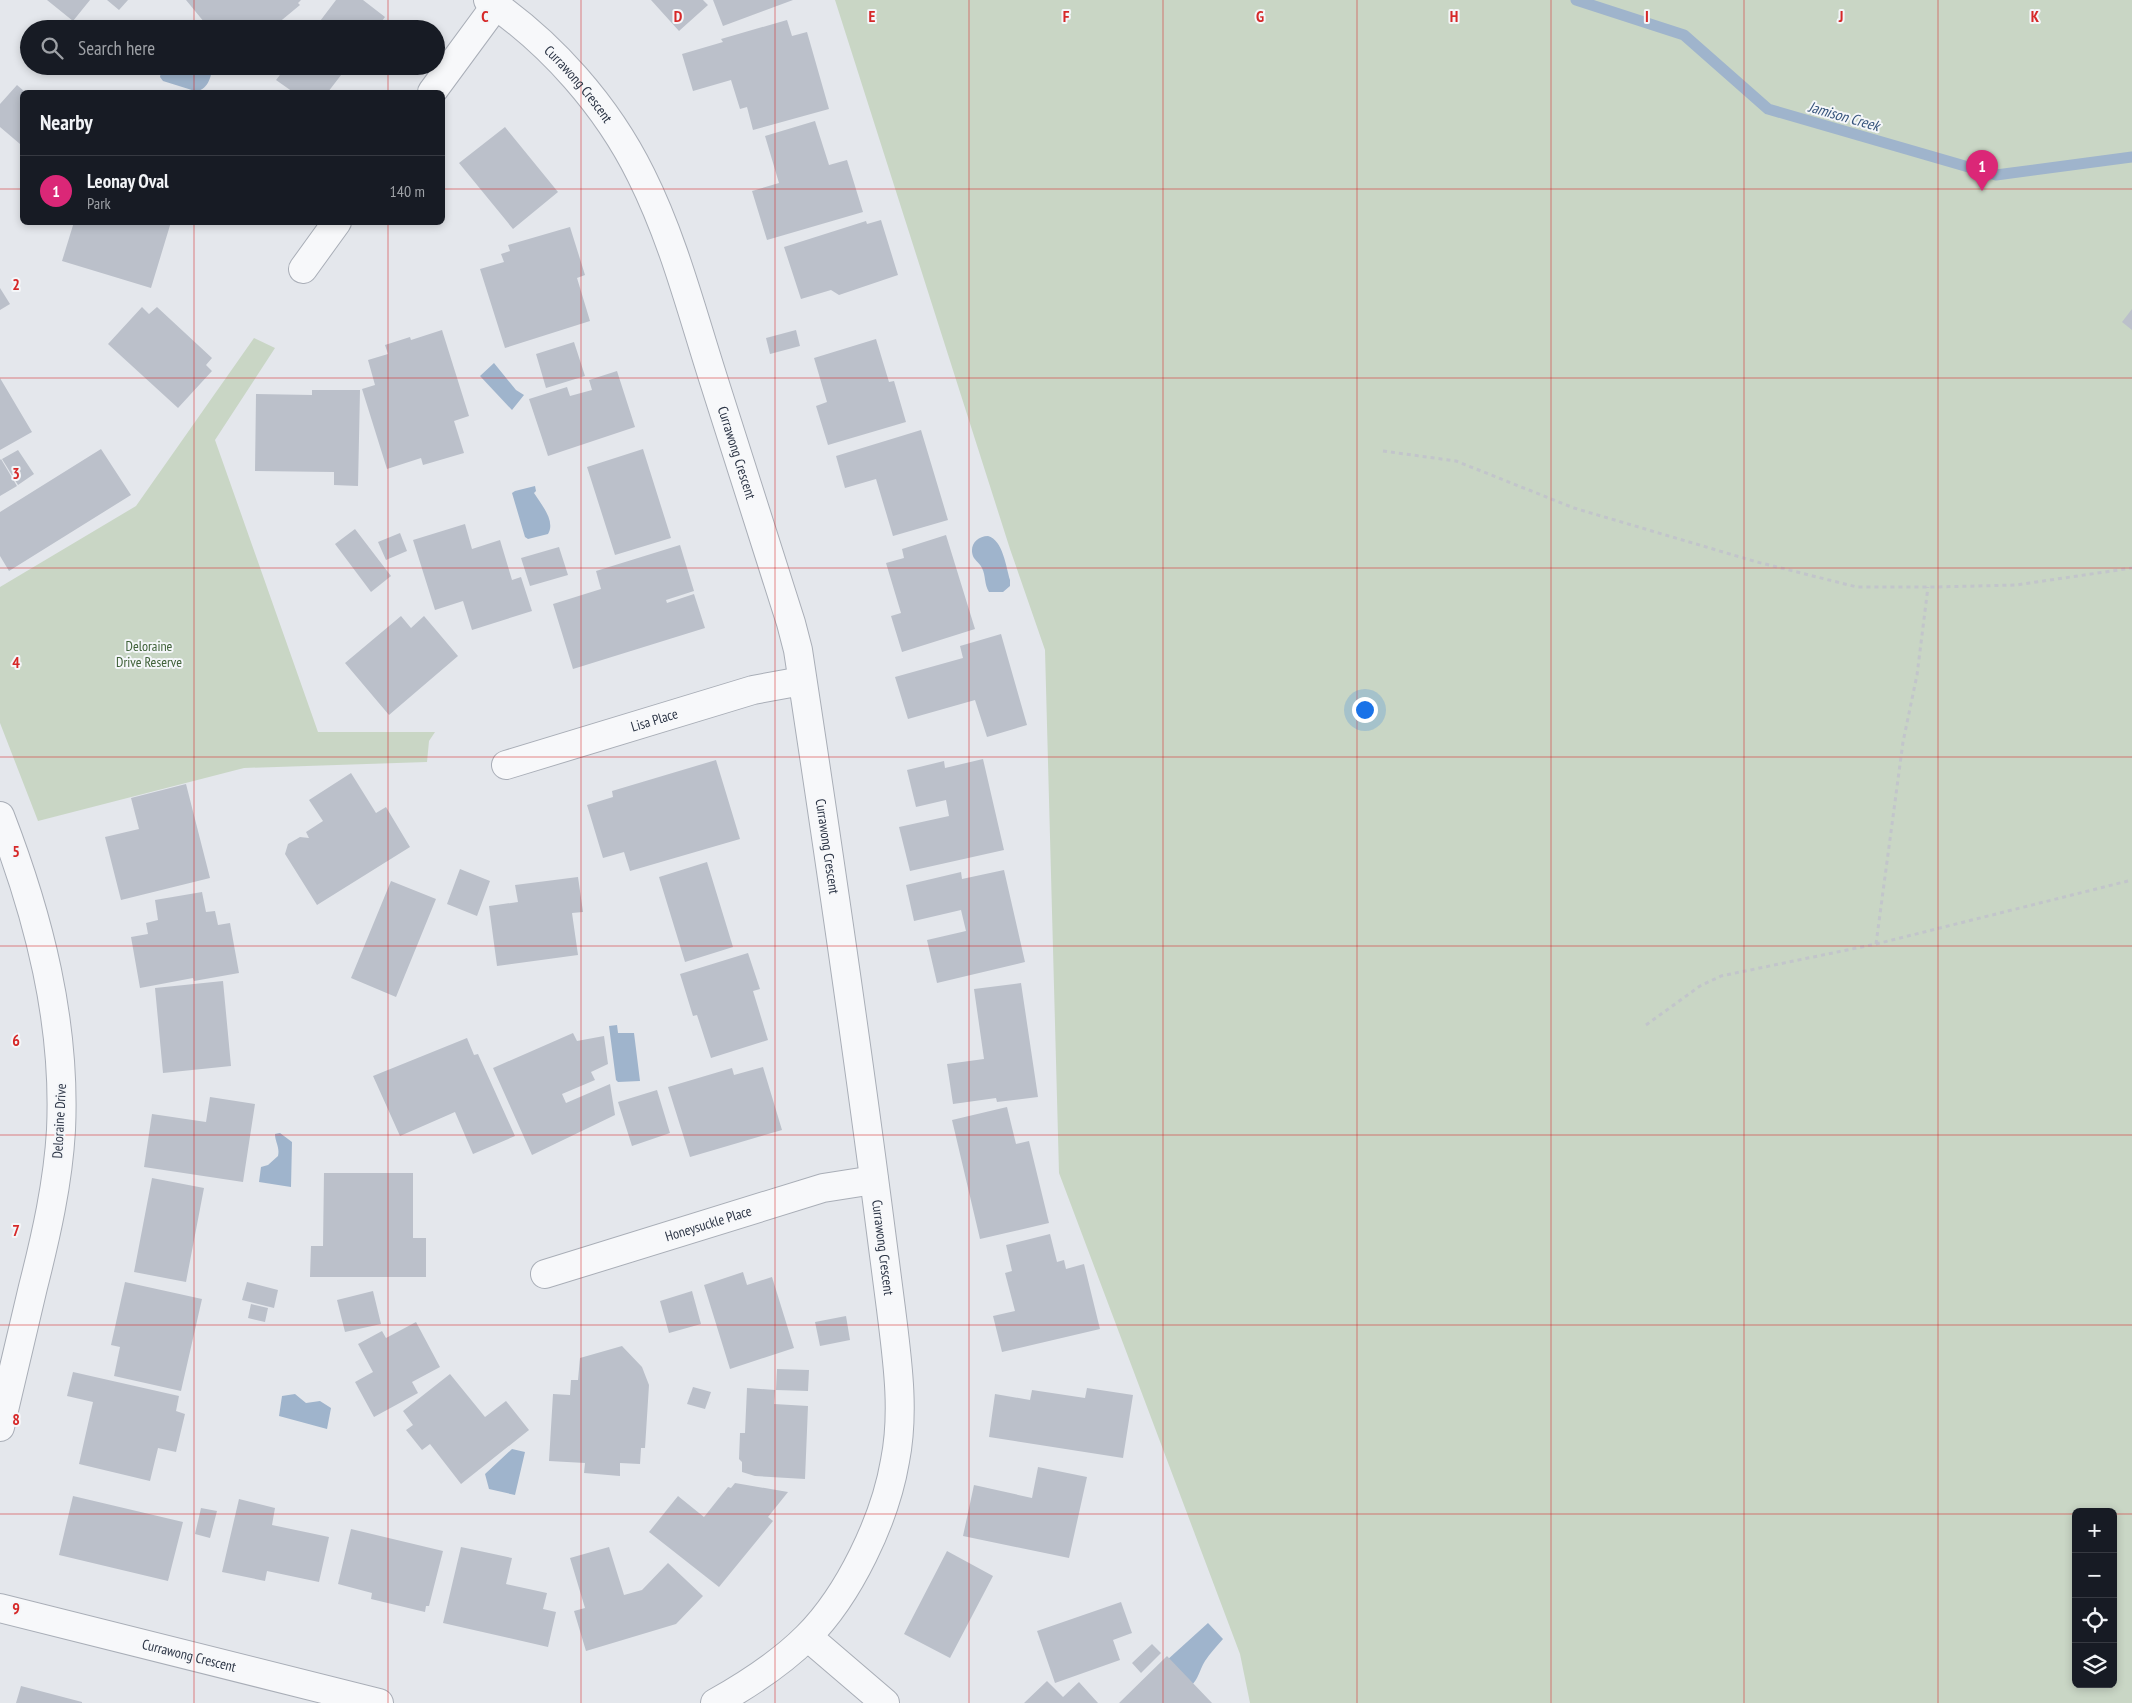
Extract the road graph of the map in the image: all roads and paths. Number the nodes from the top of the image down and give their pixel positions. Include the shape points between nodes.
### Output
1 (492, 3) edge
2 (445, 73) edge
3 (443, 75) edge
4 (433, 90) edge
5 (335, 225) edge
6 (303, 269) dead end
7 (1383, 451) dead end
8 (2132, 568) edge
9 (1928, 587) junction
10 (802, 681) junction
11 (506, 765) dead end
12 (0, 816) edge
13 (2132, 880) edge
14 (1876, 944) junction
15 (1646, 1025) dead end
16 (874, 1180) junction
17 (545, 1274) dead end
18 (0, 1427) edge
19 (0, 1608) edge
20 (808, 1637) junction
21 (379, 1703) edge
22 (715, 1703) edge
23 (885, 1703) edge

1 - 2 street
1 - 10 street, Currawong Crescent via 533,34 593,100 617,132 656,208 791,622
3 - 4 street
5 - 6 street
7 - 9 path via 1456,461 1574,508 1757,562 1857,587
8 - 9 path via 2016,585
9 - 14 path
10 - 11 street, Lisa Place via 753,690
10 - 16 street, Currawong Crescent
12 - 18 street, Deloraine Drive via 35,916 60,1045 62,1092 61,1132 50,1211
13 - 14 path
14 - 15 path via 1721,976 1700,986
16 - 17 street, Honeysuckle Place via 823,1188
16 - 20 street, Currawong Crescent via 898,1377 895,1461 868,1547 835,1602
19 - 21 street, Currawong Crescent
20 - 22 street, Currawong Crescent via 759,1675
20 - 23 street

